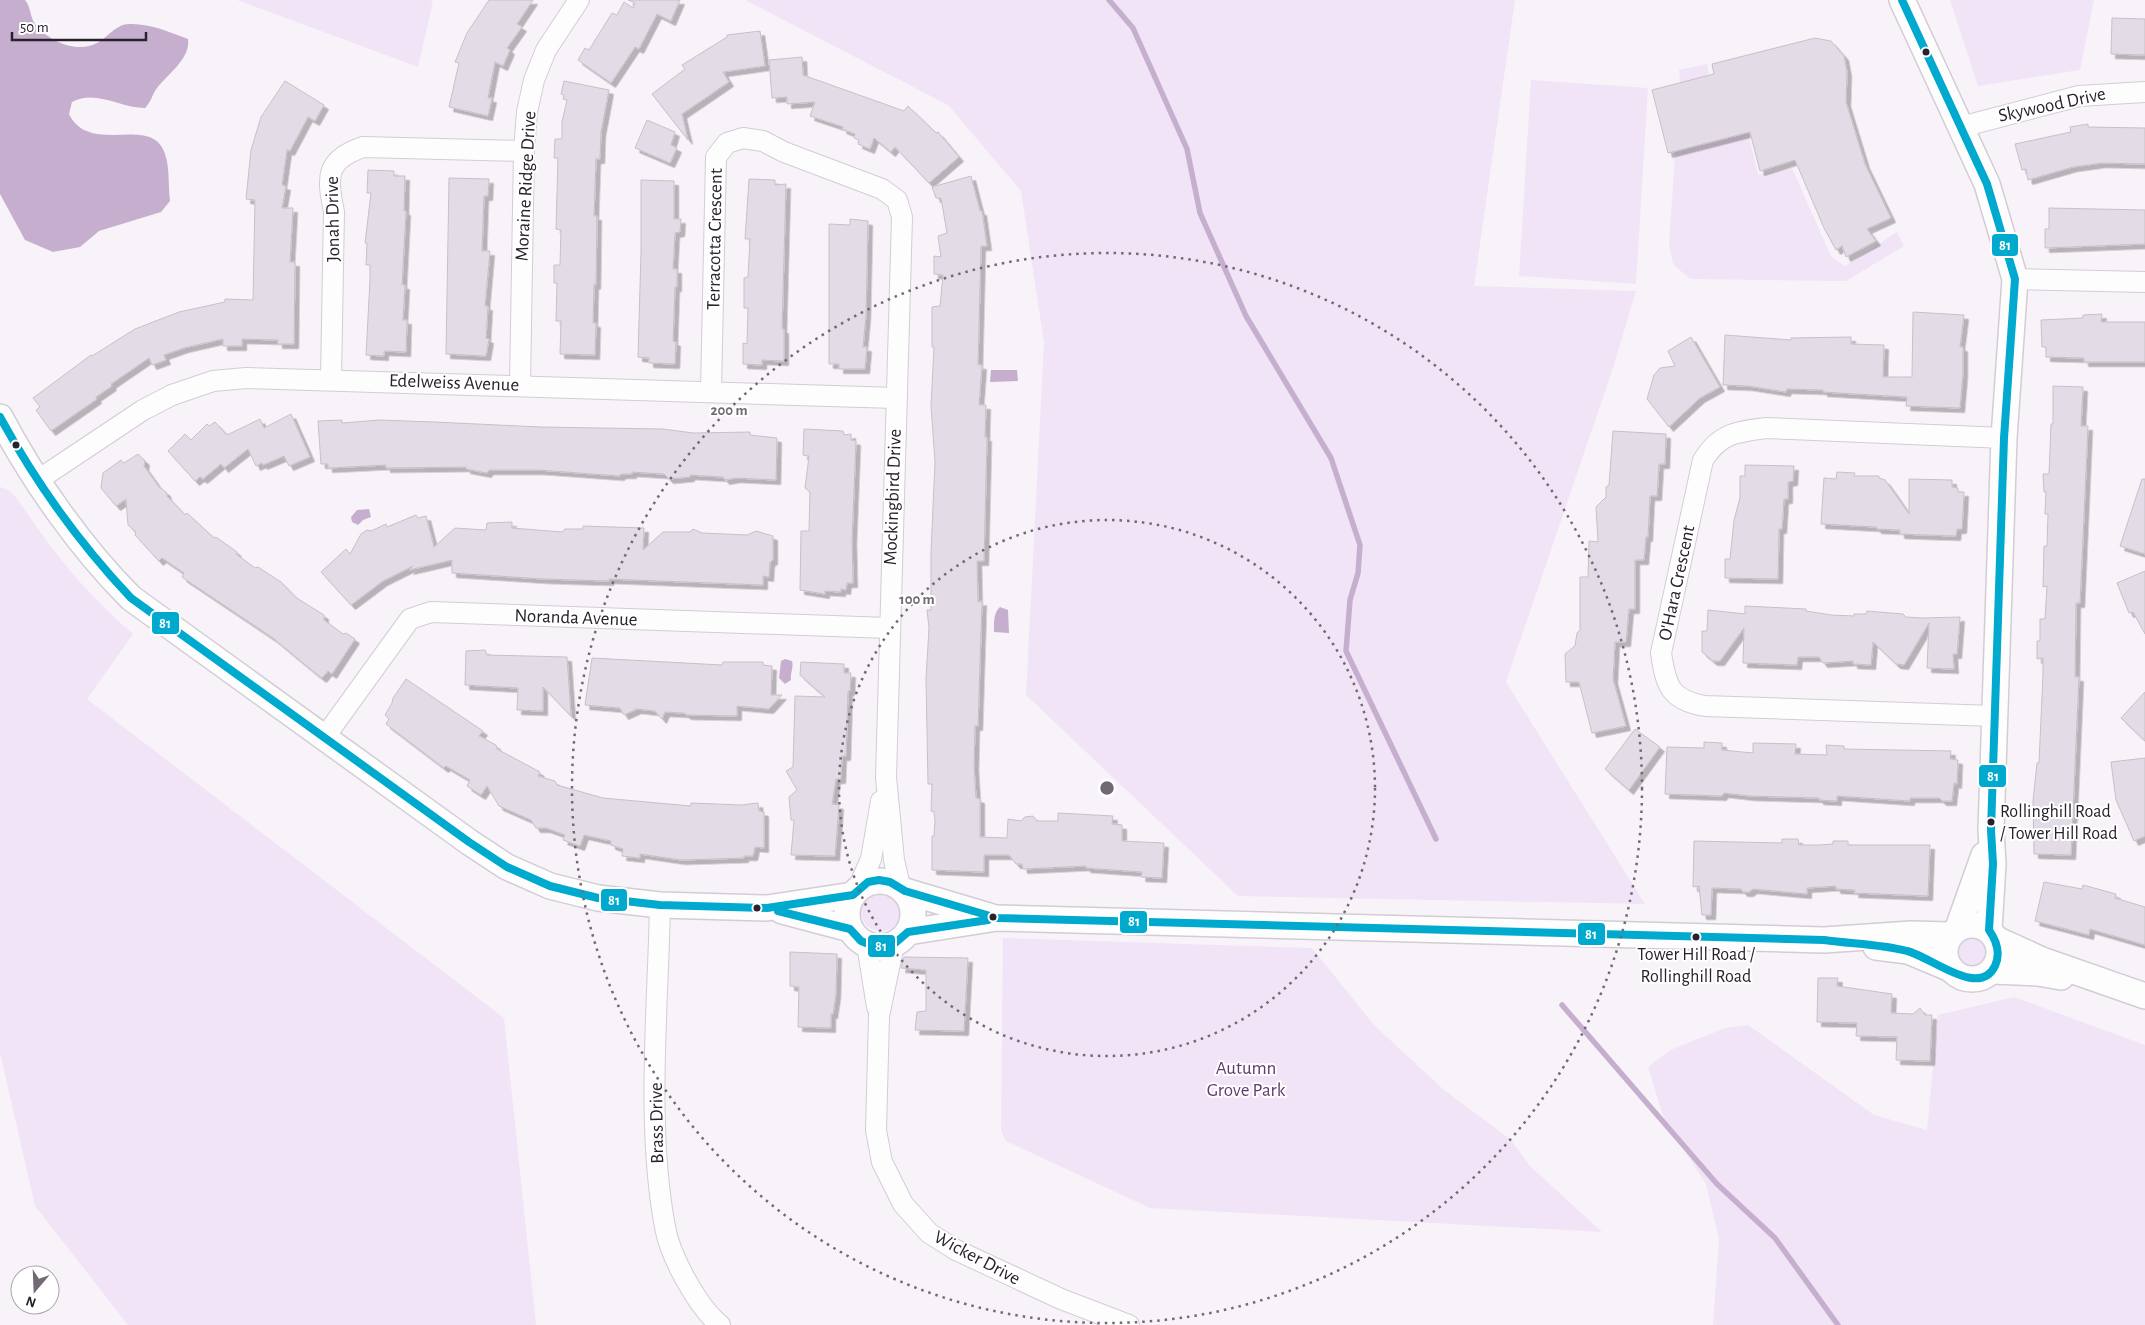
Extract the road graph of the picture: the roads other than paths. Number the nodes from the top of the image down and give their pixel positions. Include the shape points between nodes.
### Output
1 (579, 0) edge
2 (1902, 0) edge
3 (2145, 92) edge
4 (1961, 127) junction
5 (524, 151) junction
6 (2015, 279) junction
7 (2145, 282) edge
8 (331, 379) junction
9 (520, 384) junction
10 (712, 391) junction
11 (896, 398) junction
12 (0, 417) edge
13 (2004, 438) junction
14 (38, 480) junction
15 (889, 628) junction
16 (1994, 716) junction
17 (324, 738) junction
18 (886, 777) junction
19 (1991, 830) junction
20 (902, 889) junction
21 (856, 891) junction
22 (660, 905) junction
23 (767, 908) junction
24 (997, 918) junction
25 (1954, 932) junction
26 (1993, 935) junction
27 (859, 937) junction
28 (901, 938) junction
29 (1824, 940) junction
30 (1951, 969) junction
31 (1992, 971) junction
32 (2138, 993) edge
33 (879, 1016) junction
34 (720, 1325) edge
35 (1129, 1325) edge

1 - 5 street, Moraine Ridge Drive via 546,50 534,80
2 - 4 street
3 - 4 street, Skywood Drive via 2079,96
4 - 6 street via 1987,184
5 - 8 street, Jonah Drive via 362,147 345,153 332,165 329,185 334,212
5 - 9 street, Moraine Ridge Drive
6 - 7 street
6 - 13 street
8 - 9 street, Edelweiss Avenue
8 - 14 street, Edelweiss Avenue via 246,378 189,387 143,410
9 - 10 street, Edelweiss Avenue
10 - 11 street, Edelweiss Avenue
10 - 11 street, Terracotta Crescent via 716,157 727,143 742,138 763,141 882,189 897,200 902,217
11 - 15 street, Mockingbird Drive
12 - 14 street
13 - 16 street
13 - 16 street, O'Hara Crescent via 1766,428 1733,433 1713,445 1703,460 1661,653 1665,677 1673,692 1685,703
14 - 17 street via 86,549 131,598
15 - 17 street, Noranda Avenue via 431,612 410,618
15 - 18 street, Mockingbird Drive
16 - 19 street
17 - 22 street via 507,867 550,886 598,898
18 - 20 street, Mockingbird Drive via 894,860
18 - 21 street, Mockingbird Drive via 871,859
19 - 25 street via 1974,888
19 - 26 street
20 - 21 street via 879,880 868,882
20 - 24 street
20 - 28 street via 914,911 913,922
21 - 23 street
21 - 27 street via 847,915
22 - 23 street
22 - 34 street, Brass Drive via 657,1157 665,1229 687,1284
23 - 27 street
24 - 28 street
24 - 29 street
25 - 26 street via 1972,924
25 - 29 street
25 - 30 street via 1944,952
26 - 31 street via 1999,955
26 - 32 street via 2042,960
27 - 28 street via 885,947
27 - 33 street, Wicker Drive
28 - 33 street, Wicker Drive
29 - 30 street via 1908,951
30 - 31 street via 1957,975 1975,979
31 - 32 street via 2038,973
33 - 35 street, Wicker Drive via 876,1094 882,1162 903,1204 915,1219 929,1233 956,1250 1060,1299

